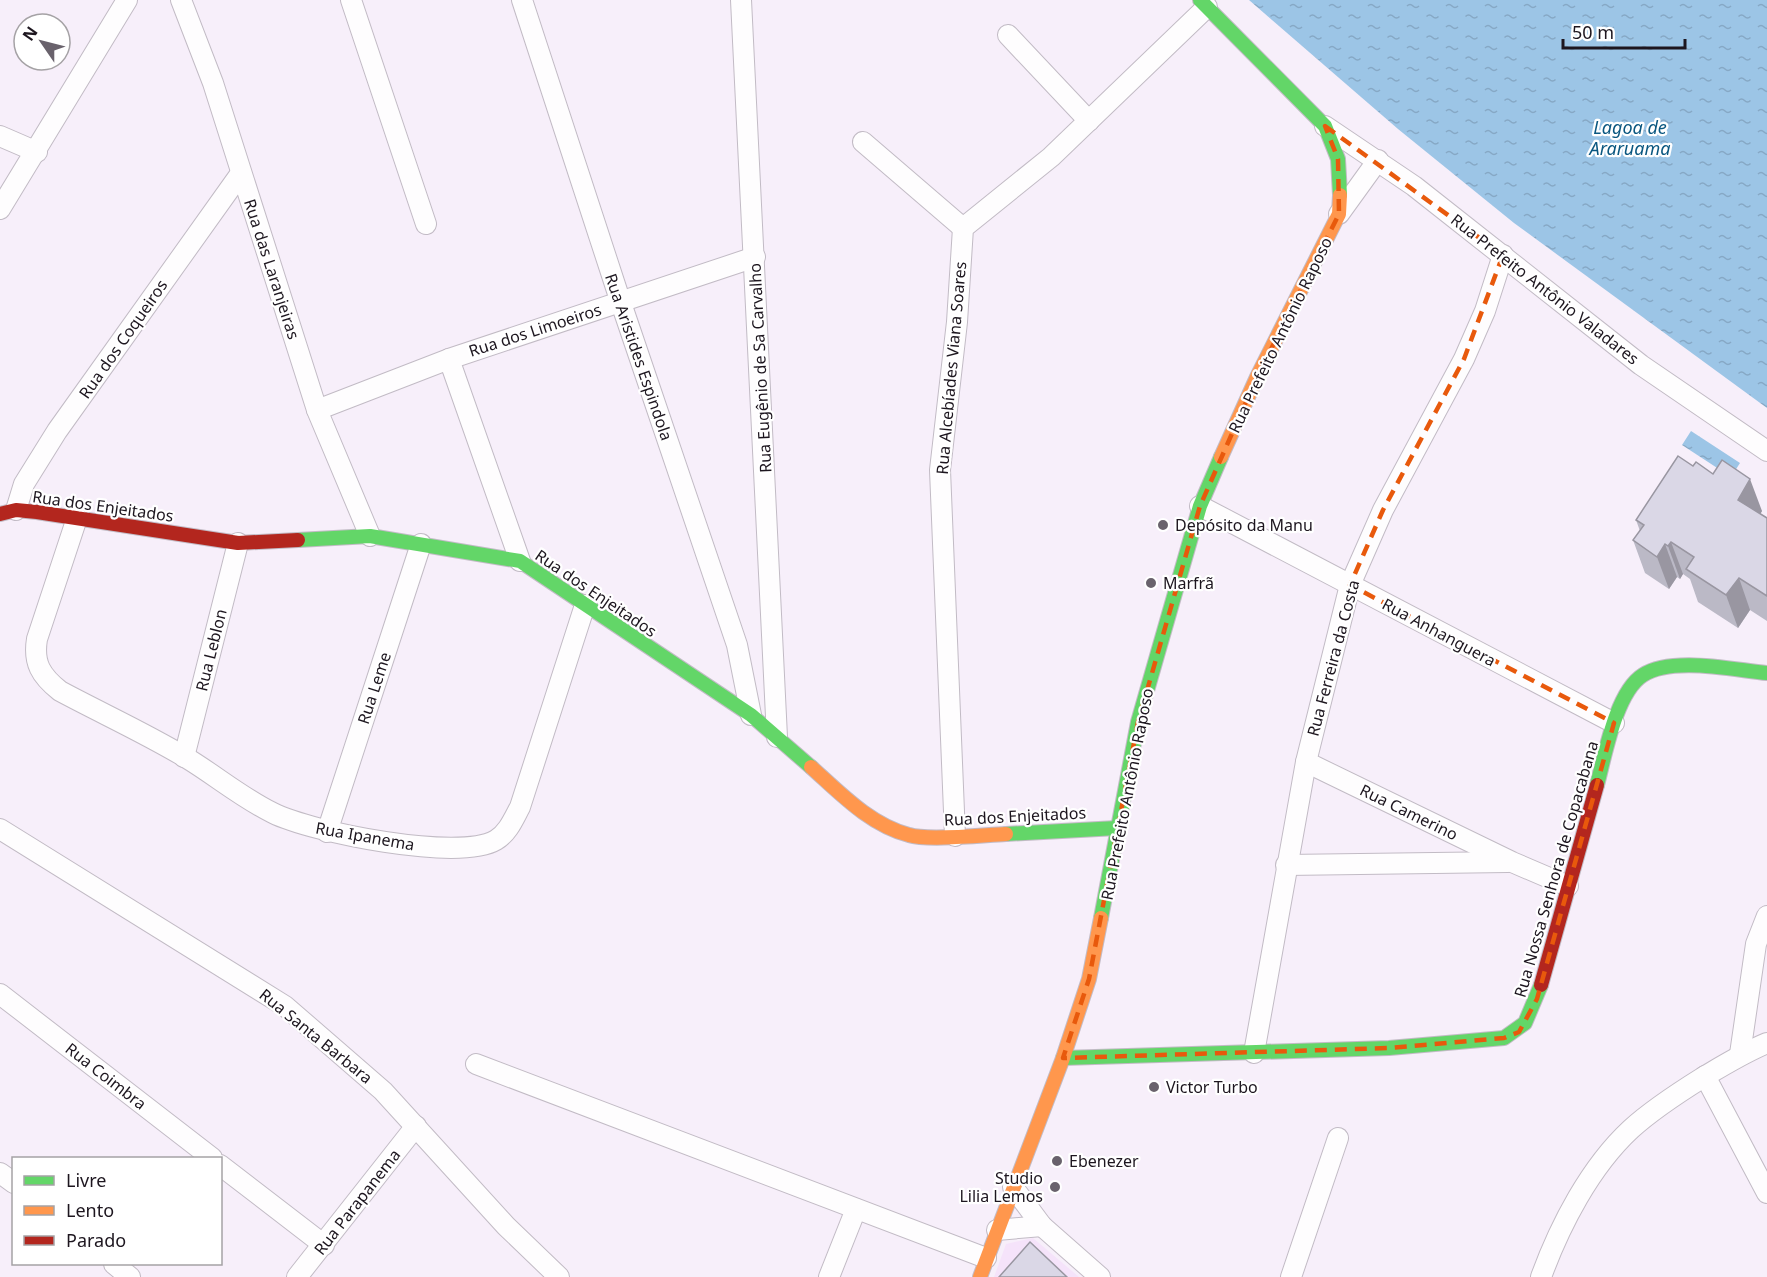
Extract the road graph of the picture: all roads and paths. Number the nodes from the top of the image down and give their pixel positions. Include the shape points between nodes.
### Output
1 (181, 0) edge
2 (351, 0) edge
3 (522, 0) edge
4 (741, 0) edge
5 (122, 1) edge
6 (1203, 4) edge
7 (1008, 35) dead end
8 (1089, 121) junction
9 (1324, 126) junction
10 (0, 136) edge
11 (863, 142) dead end
12 (37, 152) junction
13 (1378, 160) junction
14 (241, 173) junction
15 (0, 209) edge
16 (1339, 214) junction
17 (426, 224) dead end
18 (963, 228) junction
19 (1503, 255) junction
20 (755, 257) junction
21 (621, 303) junction
22 (449, 359) junction
23 (318, 410) junction
24 (1767, 451) edge
25 (1200, 506) junction
26 (8, 512) edge
27 (76, 518) junction
28 (369, 536) junction
29 (238, 543) junction
30 (421, 544) junction
31 (520, 561) junction
32 (1350, 585) junction
33 (585, 604) junction
34 (1767, 673) edge
35 (750, 715) junction
36 (1614, 723) junction
37 (777, 737) junction
38 (184, 757) junction
39 (1306, 762) junction
40 (1117, 828) junction
41 (0, 829) edge
42 (327, 832) junction
43 (955, 836) junction
44 (1512, 862) junction
45 (1286, 865) junction
46 (1568, 886) junction
47 (1767, 916) edge
48 (0, 994) edge
49 (1767, 1043) edge
50 (1254, 1053) junction
51 (1740, 1054) junction
52 (1063, 1058) junction
53 (476, 1064) dead end
54 (1705, 1076) junction
55 (416, 1126) junction
56 (1338, 1138) dead end
57 (211, 1157) edge
58 (222, 1167) edge
59 (1013, 1187) junction
60 (1767, 1193) edge
61 (856, 1209) junction
62 (1042, 1226) junction
63 (997, 1230) junction
64 (324, 1245) junction
65 (116, 1265) edge
66 (983, 1268) edge
67 (130, 1277) edge
68 (297, 1277) edge
69 (559, 1277) edge
70 (829, 1277) edge
71 (1100, 1277) edge
72 (1291, 1277) edge
73 (1541, 1277) edge

1 - 14 street, Rua das Laranjeiras via 213,83
2 - 17 street
3 - 21 street, Rua Aristides Espindola
4 - 20 street, Rua Eugênio de Sa Carvalho
5 - 12 street
6 - 8 street
6 - 9 street
7 - 8 street
8 - 18 street
9 - 13 street, Rua Prefeito Antônio Valadares
9 - 16 street via 1338,159
10 - 12 street
11 - 18 street
12 - 15 street
13 - 16 street, Rua Prefeito Antônio Raposo
13 - 19 street, Rua Prefeito Antônio Valadares
14 - 23 street, Rua das Laranjeiras
14 - 26 street, Rua dos Coqueiros via 57,431
16 - 25 street, Rua Prefeito Antônio Raposo via 1257,377
18 - 43 street, Rua Alcebíades Viana Soares via 940,470
19 - 24 street, Rua Prefeito Antônio Valadares via 1641,365
19 - 32 street, Rua Ferreira da Costa via 1464,359 1383,510
20 - 21 street, Rua dos Limoeiros
20 - 37 street, Rua Eugênio de Sa Carvalho
21 - 22 street, Rua dos Limoeiros
21 - 35 street, Rua Aristides Espindola via 737,645
22 - 23 street, Rua dos Limoeiros
22 - 31 street
23 - 28 street, Rua das Laranjeiras
25 - 32 street, Rua Anhanguera
25 - 40 street, Rua Prefeito Antônio Raposo via 1138,722
26 - 27 street, Rua dos Enjeitados
27 - 29 street, Rua dos Enjeitados
27 - 38 street, Rua Ipanema via 37,639 34,657 39,670 60,691
28 - 29 street, Rua dos Enjeitados
28 - 30 street, Rua dos Enjeitados
29 - 38 street, Rua Leblon
30 - 31 street, Rua dos Enjeitados
30 - 42 street, Rua Leme
31 - 33 street, Rua dos Enjeitados
32 - 36 street, Rua Anhanguera
32 - 39 street, Rua Ferreira da Costa
33 - 35 street, Rua dos Enjeitados
33 - 42 street, Rua Ipanema via 520,807 496,840 466,848 431,847
34 - 36 street, Rua Nossa Senhora de Copacabana via 1654,668 1641,676
35 - 37 street, Rua dos Enjeitados
36 - 46 street, Rua Nossa Senhora de Copacabana
37 - 43 street, Rua dos Enjeitados via 878,822 910,836
38 - 42 street, Rua Ipanema via 275,814
39 - 44 street, Rua Camerino
39 - 45 street, Rua Ferreira da Costa
40 - 43 street, Rua dos Enjeitados
40 - 52 street, Rua Prefeito Antônio Raposo via 1089,980
41 - 55 street, Rua Santa Barbara via 285,1006 350,1061
44 - 45 street, Rua Camerino
44 - 46 street, Rua Camerino
45 - 50 street, Rua Ferreira da Costa
46 - 50 street, Rua Nossa Senhora de Copacabana via 1537,999 1530,1019 1519,1032 1504,1038 1389,1048
47 - 51 street via 1756,944
48 - 57 street, Rua Coimbra
49 - 51 street
50 - 52 street, Rua Nossa Senhora de Copacabana
51 - 54 street
52 - 59 street, Rua Prefeito Antônio Raposo
53 - 61 street
54 - 60 street
54 - 73 street via 1630,1130 1610,1154 1572,1208
55 - 64 street, Rua Parapanema
55 - 69 street, Rua Santa Barbara via 506,1226
56 - 72 street
58 - 64 street
59 - 62 street
59 - 63 street, Rua Prefeito Antônio Raposo
61 - 66 street
61 - 70 street
62 - 63 street
62 - 71 street
63 - 66 street, Rua Prefeito Antônio Raposo
64 - 68 street, Rua Parapanema
65 - 67 street

